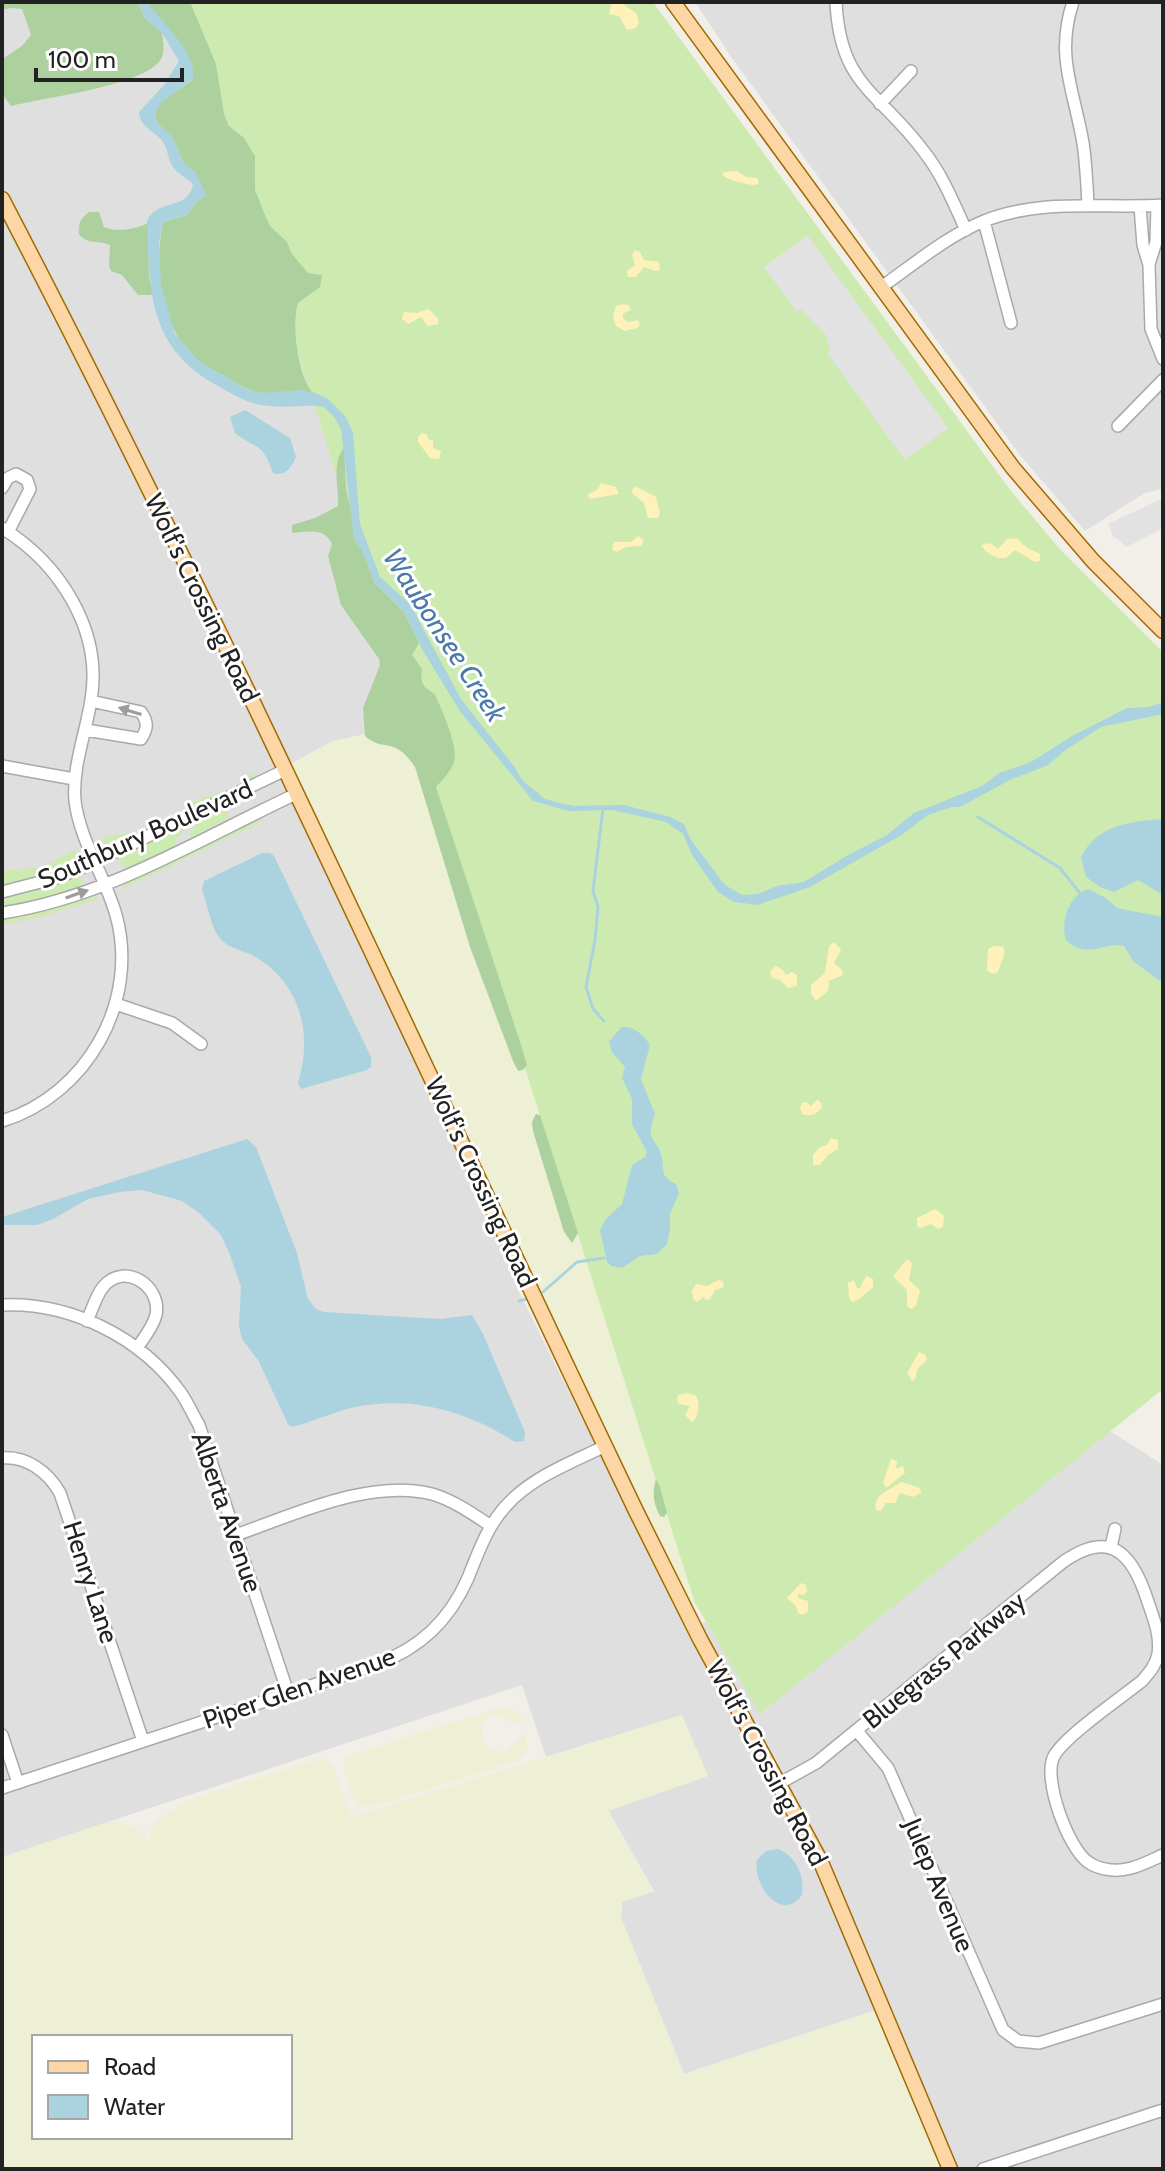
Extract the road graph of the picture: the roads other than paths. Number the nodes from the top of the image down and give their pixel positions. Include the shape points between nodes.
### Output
1 (673, 2) edge
2 (836, 2) edge
3 (1073, 2) edge
4 (911, 71) dead end
5 (880, 104) junction
6 (2, 199) edge
7 (1088, 205) junction
8 (1160, 205) edge
9 (1140, 206) junction
10 (984, 221) junction
11 (966, 230) junction
12 (1149, 265) junction
13 (880, 288) junction
14 (1011, 323) dead end
15 (1163, 359) edge
16 (1163, 380) edge
17 (1118, 426) dead end
18 (2, 488) edge
19 (5, 530) edge
20 (1163, 631) edge
21 (91, 701) junction
22 (86, 730) junction
23 (2, 766) edge
24 (285, 770) junction
25 (74, 779) junction
26 (296, 794) junction
27 (96, 862) junction
28 (106, 884) junction
29 (2, 892) edge
30 (2, 913) edge
31 (116, 1004) junction
32 (201, 1044) dead end
33 (2, 1121) edge
34 (2, 1305) edge
35 (87, 1321) junction
36 (137, 1348) junction
37 (605, 1446) junction
38 (2, 1458) edge
39 (491, 1526) junction
40 (1115, 1529) dead end
41 (236, 1535) junction
42 (1111, 1547) junction
43 (288, 1693) junction
44 (857, 1731) junction
45 (2, 1735) edge
46 (143, 1741) junction
47 (18, 1783) junction
48 (780, 1783) junction
49 (2, 1788) edge
50 (1163, 1855) edge
51 (1163, 2004) edge
52 (1163, 2110) edge
53 (950, 2169) edge
54 (983, 2169) edge

1 - 13 main road
2 - 5 street via 849,66
3 - 7 street via 1064,53 1083,141
4 - 5 street
5 - 11 street via 937,170
6 - 24 main road, Wolf's Crossing Road
7 - 9 street
7 - 10 street via 1041,208
8 - 9 street
8 - 12 street
9 - 12 street
10 - 11 street
10 - 14 street
11 - 13 street
12 - 15 street via 1151,329
13 - 20 main road via 1035,496
16 - 17 street
18 - 19 street via 16,474 30,489
19 - 21 street via 35,551 71,599 89,646
21 - 22 street
22 -> 21 street via 131,739 141,739 146,730 141,712
22 - 25 street
23 - 25 street
24 - 26 main road, Wolf's Crossing Road
24 - 27 street, Southbury Boulevard
25 - 27 street via 82,832
26 - 28 street, Southbury Boulevard
26 - 37 main road, Wolf's Crossing Road
27 - 28 street
27 - 29 street, Southbury Boulevard
30 -> 28 street, Southbury Boulevard
28 - 31 street via 122,948
31 - 32 street via 172,1023
31 - 33 street via 100,1041 77,1074 52,1096
34 - 35 street, Alberta Avenue via 41,1307
35 - 36 street, Alberta Avenue
35 - 36 street via 104,1285 129,1276 142,1280 151,1290 157,1313
36 - 41 street, Alberta Avenue via 181,1393 199,1425
37 - 39 street, Piper Glen Avenue via 528,1486
37 - 48 main road, Wolf's Crossing Road via 700,1639
38 - 46 street, Henry Lane via 40,1469 60,1493
39 - 41 street via 434,1495 389,1489
39 - 43 street, Piper Glen Avenue via 456,1601 426,1637 394,1658
40 - 42 street
41 - 43 street, Alberta Avenue
42 - 44 street, Bluegrass Parkway via 1092,1546 1063,1562
42 - 50 street via 1138,1572 1159,1633 1158,1655 1142,1681 1066,1742 1046,1766 1076,1849 1093,1870 1122,1871
43 - 46 street, Piper Glen Avenue
44 - 48 street, Bluegrass Parkway
44 - 51 street, Julep Avenue via 888,1768 994,2013 1017,2044 1052,2040
45 - 47 street
46 - 47 street, Piper Glen Avenue
47 - 49 street, Piper Glen Avenue
48 - 53 main road, Wolf's Crossing Road via 832,1886
52 - 54 street

